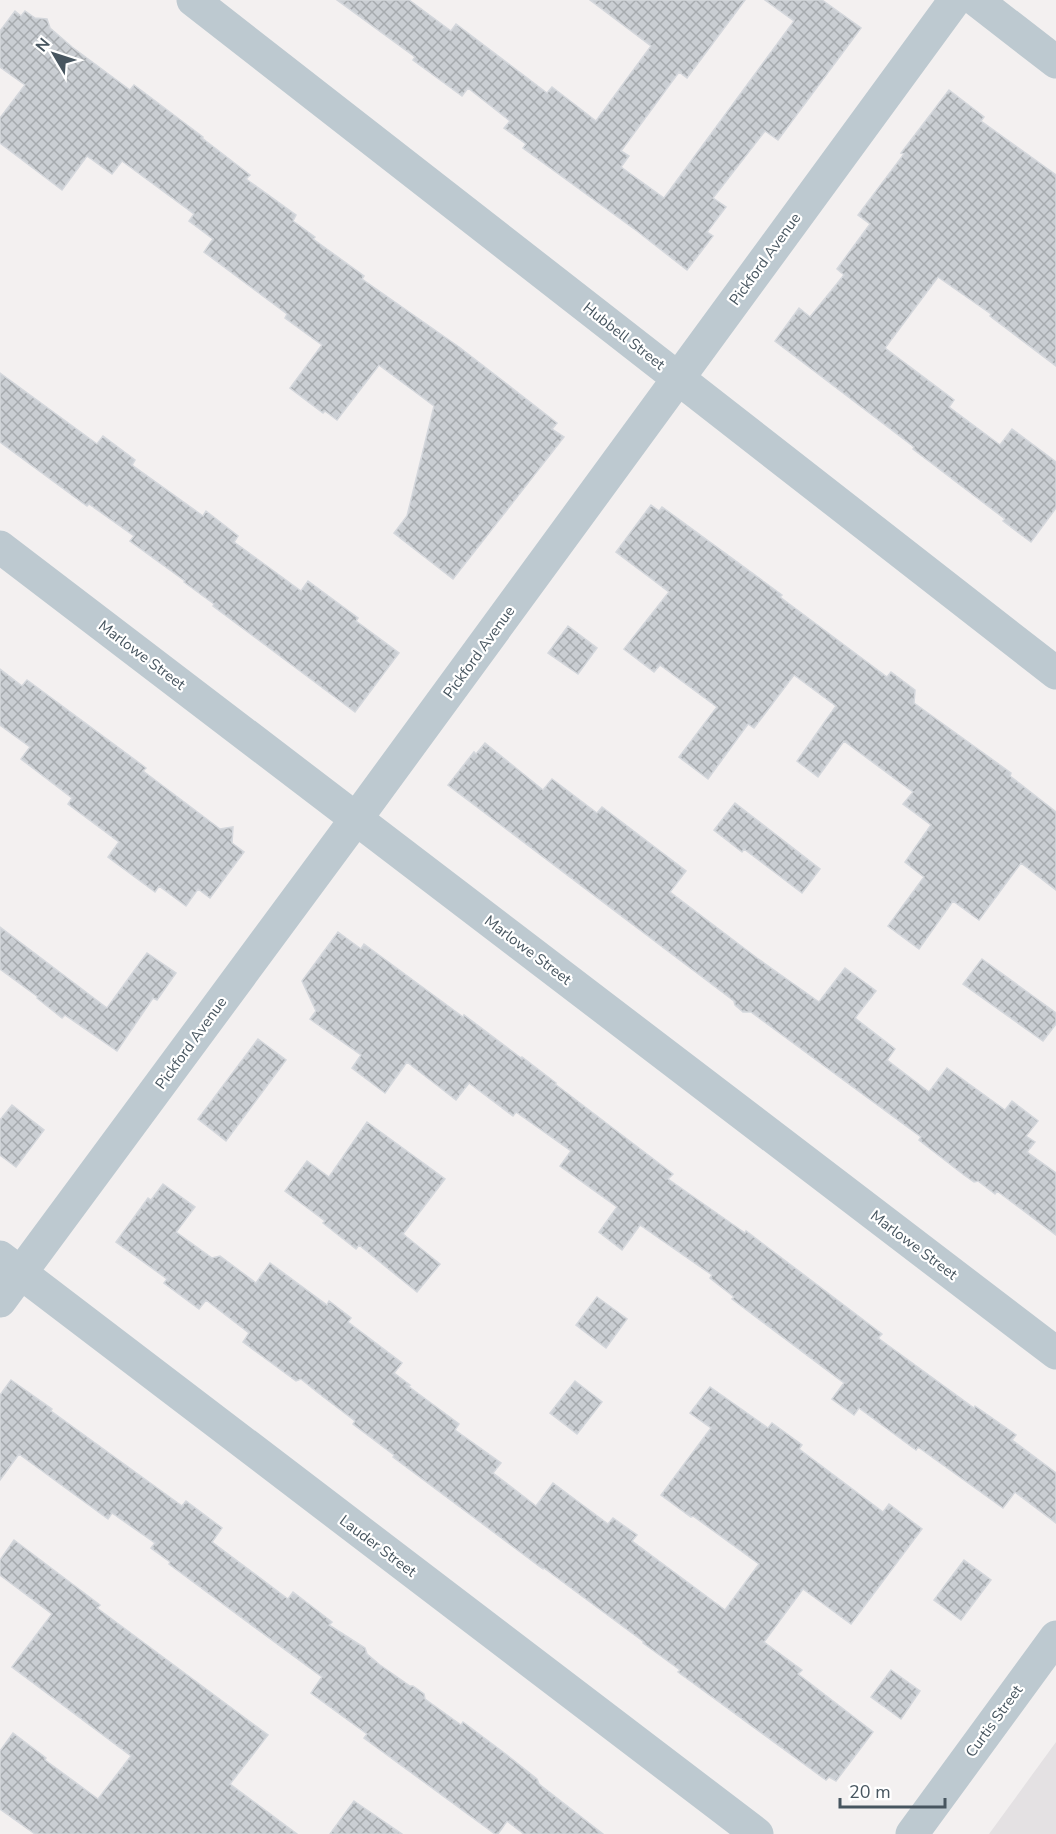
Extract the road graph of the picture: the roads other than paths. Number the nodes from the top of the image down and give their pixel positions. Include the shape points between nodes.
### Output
1 (193, 0) edge
2 (955, 0) edge
3 (976, 0) edge
4 (1056, 62) edge
5 (678, 378) junction
6 (0, 547) edge
7 (1056, 673) edge
8 (356, 819) junction
9 (10, 1265) edge
10 (0, 1302) edge
11 (1056, 1353) edge
12 (1056, 1637) edge
13 (757, 1834) edge
14 (912, 1834) edge

1 - 5 street, Hubbell Street
2 - 5 street, Pickford Avenue
3 - 4 street
5 - 7 street, Hubbell Street
5 - 8 street, Pickford Avenue
6 - 8 street, Marlowe Street
8 - 9 street, Pickford Avenue
8 - 11 street, Marlowe Street
9 - 10 street, Pickford Avenue
9 - 13 street, Lauder Street
12 - 14 street, Curtis Street

